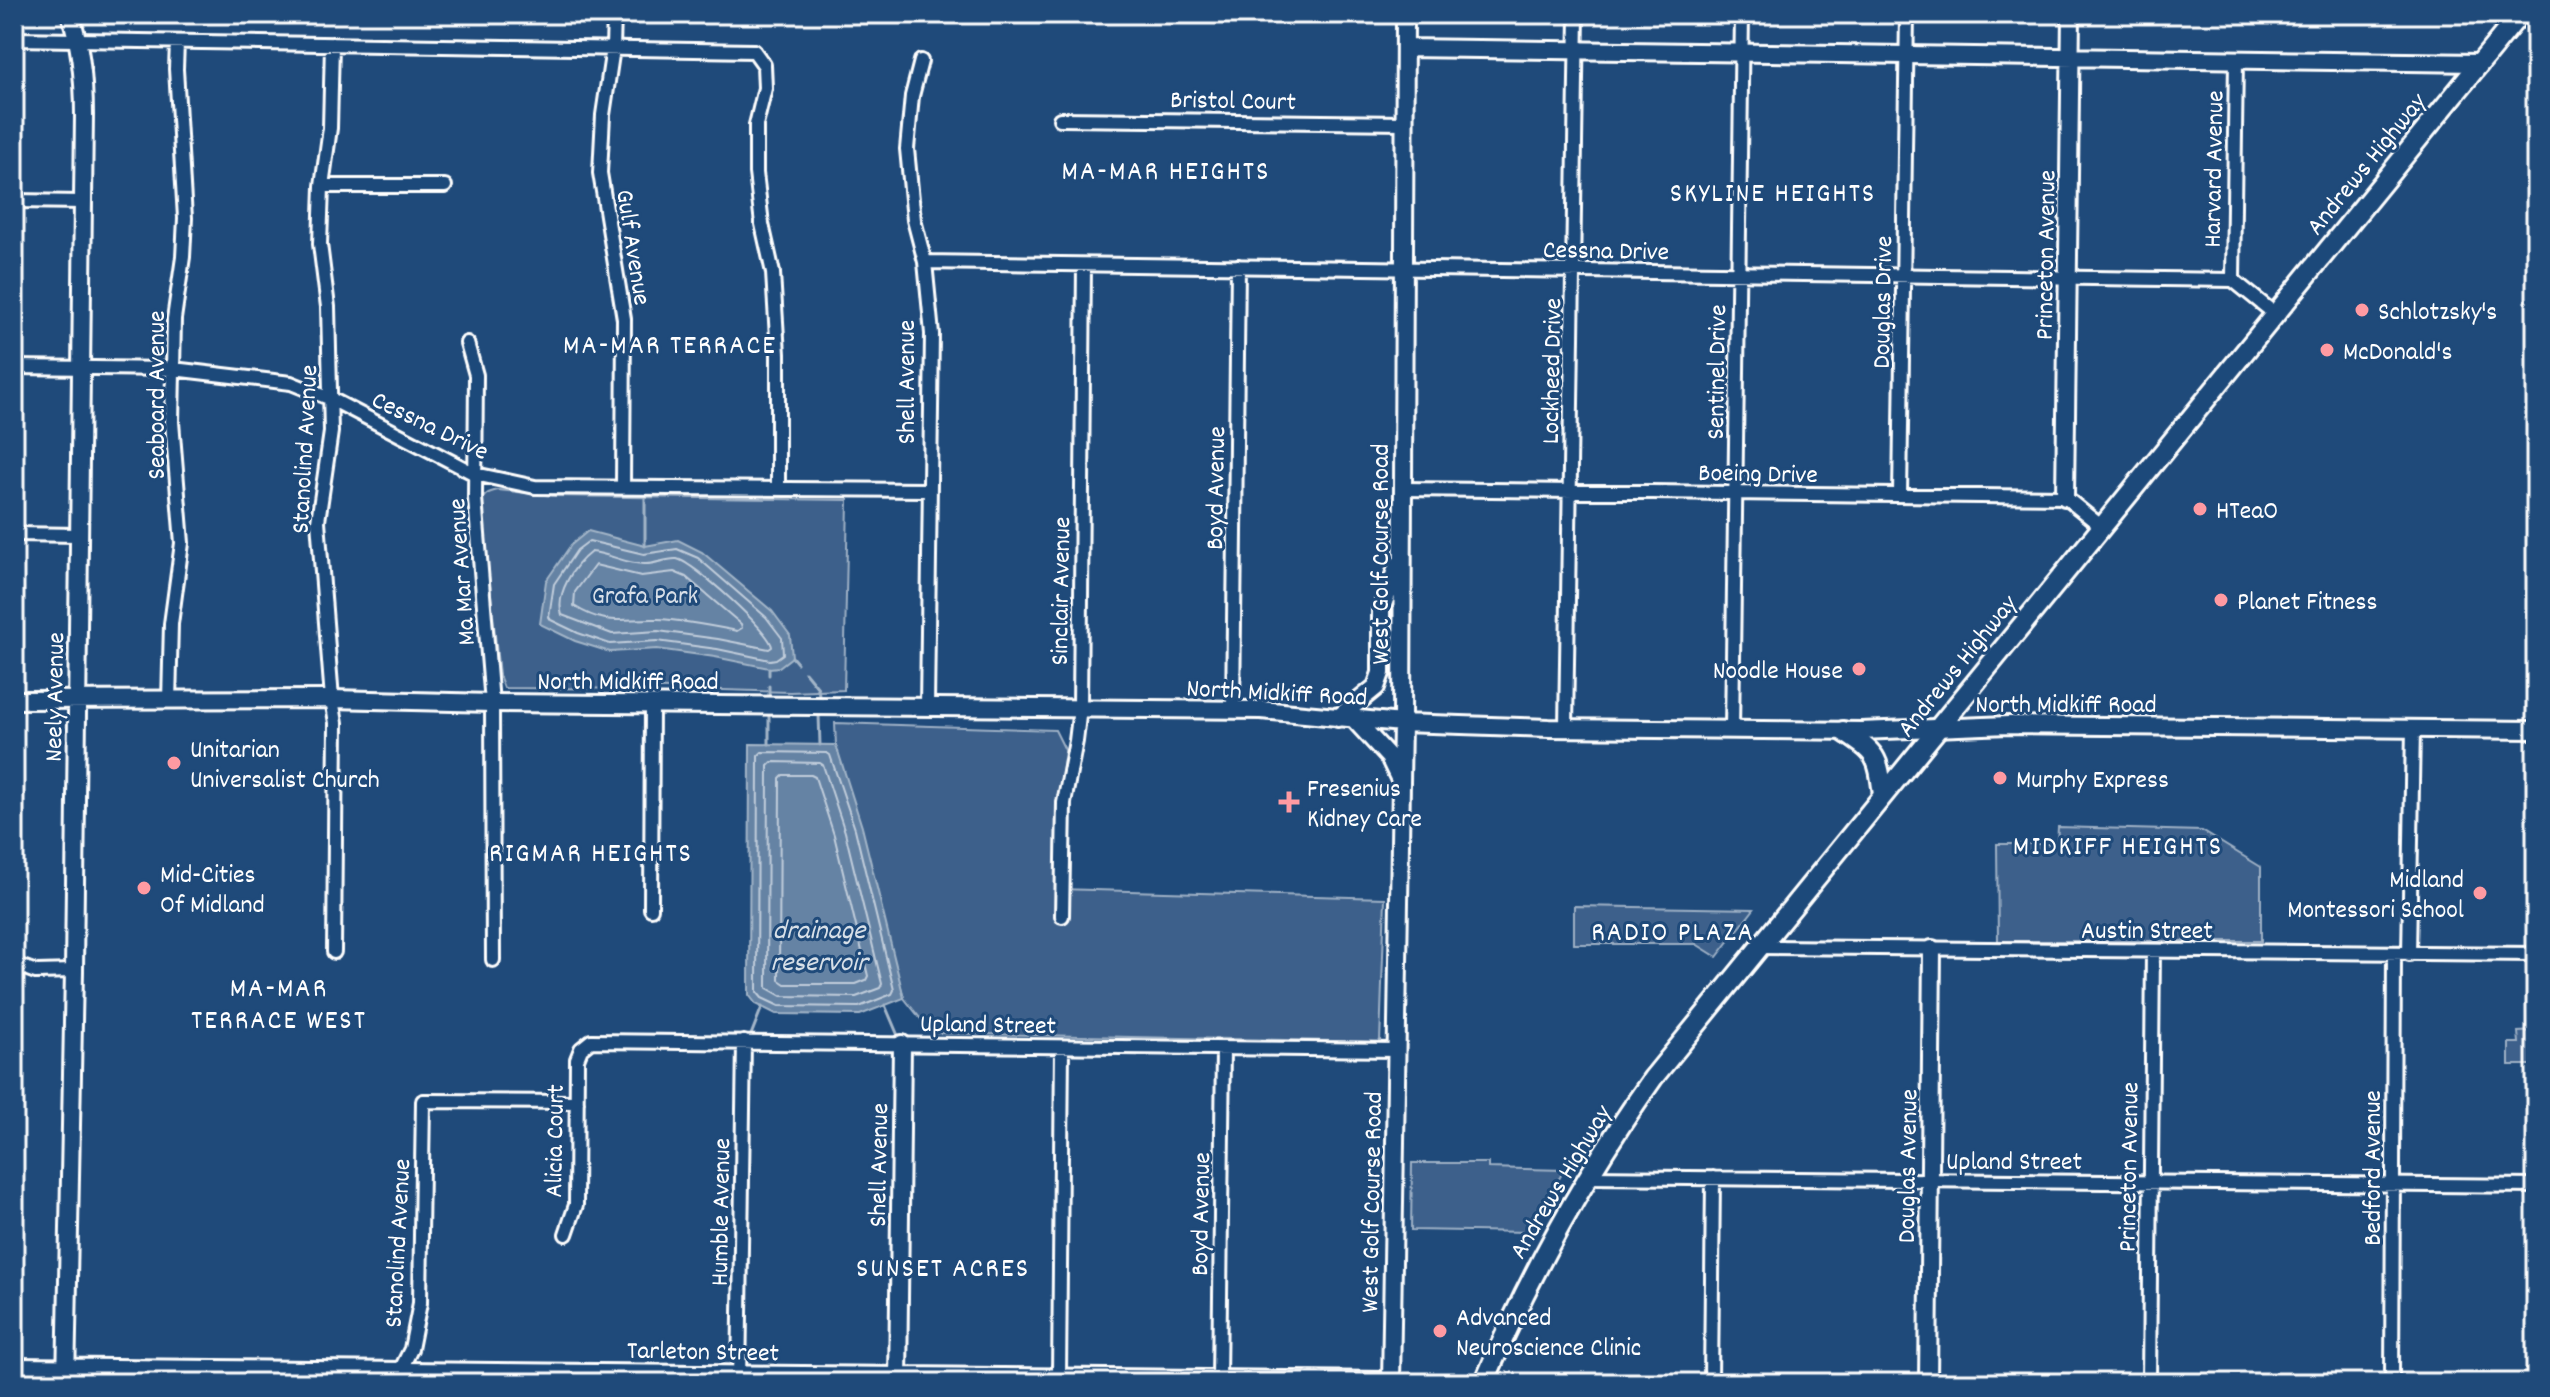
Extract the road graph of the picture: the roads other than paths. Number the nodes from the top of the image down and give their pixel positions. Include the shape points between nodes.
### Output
1 (70, 14) edge
2 (614, 14) edge
3 (1405, 14) edge
4 (1577, 14) edge
5 (1742, 14) edge
6 (1907, 14) edge
7 (2071, 14) edge
8 (2520, 14) edge
9 (14, 39) edge
10 (76, 40) junction
11 (177, 42) junction
12 (332, 44) junction
13 (613, 48) junction
14 (1405, 48) junction
15 (1576, 50) junction
16 (1741, 53) junction
17 (1906, 55) junction
18 (2071, 57) junction
19 (2236, 59) junction
20 (921, 61) dead end
21 (2480, 63) junction
22 (1060, 119) dead end
23 (1405, 123) junction
24 (322, 186) junction
25 (445, 186) dead end
26 (14, 201) edge
27 (83, 202) junction
28 (925, 262) junction
29 (1084, 265) junction
30 (1238, 266) junction
31 (1404, 268) junction
32 (1573, 271) junction
33 (1738, 273) junction
34 (1903, 275) junction
35 (2068, 277) junction
36 (2233, 280) junction
37 (2275, 314) junction
38 (467, 343) dead end
39 (14, 367) edge
40 (82, 368) junction
41 (173, 369) junction
42 (331, 399) junction
43 (475, 474) junction
44 (623, 487) junction
45 (778, 489) junction
46 (1403, 489) junction
47 (929, 490) junction
48 (1570, 492) junction
49 (1735, 493) junction
50 (1900, 495) junction
51 (2065, 497) junction
52 (2102, 527) junction
53 (14, 534) edge
54 (79, 535) junction
55 (1403, 552) junction
56 (332, 699) junction
57 (14, 700) edge
58 (77, 701) junction
59 (169, 701) junction
60 (492, 703) junction
61 (652, 704) junction
62 (927, 706) junction
63 (1080, 708) junction
64 (1233, 710) junction
65 (1346, 718) junction
66 (1402, 723) junction
67 (1566, 728) junction
68 (1938, 728) junction
69 (2413, 728) junction
70 (1732, 730) junction
71 (2536, 730) edge
72 (1843, 731) junction
73 (1401, 783) junction
74 (1883, 795) junction
75 (651, 909) dead end
76 (1062, 916) dead end
77 (1758, 947) junction
78 (1932, 949) junction
79 (2153, 951) junction
80 (334, 952) dead end
81 (2394, 953) junction
82 (2409, 954) junction
83 (2536, 954) edge
84 (493, 960) dead end
85 (14, 964) edge
86 (74, 971) junction
87 (744, 1042) junction
88 (902, 1044) junction
89 (1062, 1047) junction
90 (581, 1049) joint
91 (1223, 1049) junction
92 (1397, 1050) junction
93 (577, 1102) junction
94 (1588, 1177) junction
95 (1713, 1178) junction
96 (1929, 1181) junction
97 (2150, 1183) junction
98 (2393, 1184) junction
99 (2536, 1186) edge
100 (566, 1234) dead end
101 (1502, 1341) junction
102 (14, 1367) edge
103 (66, 1376) edge
104 (230, 1376) edge
105 (397, 1377) edge
106 (1059, 1377) junction
107 (556, 1378) edge
108 (739, 1378) edge
109 (898, 1379) edge
110 (1219, 1380) junction
111 (1392, 1382) edge
112 (1473, 1383) edge
113 (1484, 1383) edge
114 (1711, 1383) edge
115 (1928, 1383) edge
116 (2149, 1383) edge
117 (2392, 1383) edge

1 - 10 street, Neely Avenue
2 - 13 street, Gulf Avenue
3 - 14 street, West Golf Course Road
4 - 15 street, Lockheed Drive
5 - 16 street, Sentinel Drive
6 - 17 street, Douglas Drive
7 - 18 street, Princeton Avenue
8 - 21 main road, Andrews Highway
9 - 10 street
10 - 11 street
10 - 27 street, Neely Avenue via 84,97
11 - 12 street
11 - 41 street, Seaboard Avenue via 185,218
12 - 13 street
12 - 24 street, Stanolind Avenue
13 - 44 street, Gulf Avenue via 600,173 624,319
13 - 45 street via 754,51 764,65 756,173 773,273
14 - 15 street
14 - 23 street, West Golf Course Road
15 - 16 street
15 - 32 street, Lockheed Drive
16 - 17 street
16 - 33 street, Sentinel Drive
17 - 18 street
17 - 34 street, Douglas Drive
18 - 19 street
18 - 35 street, Princeton Avenue
19 - 21 street
19 - 36 street, Harvard Avenue
20 - 28 street, Shell Avenue via 907,149 914,220
21 - 37 main road, Andrews Highway
22 - 23 street, Bristol Court
23 - 31 street, West Golf Course Road
24 - 25 street
24 - 42 street, Stanolind Avenue via 320,244
26 - 27 street
27 - 40 street, Neely Avenue
28 - 29 street, Cessna Drive
28 - 47 street, Shell Avenue via 932,334
29 - 30 street, Cessna Drive
29 - 63 street, Sinclair Avenue
30 - 31 street, Cessna Drive
30 - 64 street, Boyd Avenue
31 - 32 street, Cessna Drive
31 - 46 street, West Golf Course Road
32 - 33 street, Cessna Drive
32 - 48 street, Lockheed Drive
33 - 34 street, Cessna Drive
33 - 49 street, Sentinel Drive
34 - 35 street, Cessna Drive
34 - 50 street, Douglas Drive
35 - 36 street, Cessna Drive
35 - 51 street, Princeton Avenue
36 - 37 street
37 - 52 main road, Andrews Highway
38 - 43 street, Ma Mar Avenue via 476,375
39 - 40 street, Cessna Drive
40 - 41 street, Cessna Drive
40 - 54 street, Neely Avenue
41 - 42 street, Cessna Drive via 291,383
41 - 59 street, Seaboard Avenue via 182,543 171,624
42 - 43 street, Cessna Drive
42 - 56 street, Stanolind Avenue via 318,521
43 - 44 street, Cessna Drive via 535,487
43 - 60 street, Ma Mar Avenue
44 - 45 street, Cessna Drive
45 - 47 street, Cessna Drive
46 - 48 street, Boeing Drive
46 - 55 street, West Golf Course Road
47 - 62 street, Shell Avenue
48 - 49 street, Boeing Drive
48 - 67 street, Lockheed Drive
49 - 50 street, Boeing Drive
49 - 70 street, Sentinel Drive
50 - 51 street, Boeing Drive
51 - 52 street
52 - 68 main road, Andrews Highway
53 - 54 street
54 - 58 street, Neely Avenue
55 - 65 street via 1381,610 1381,673 1376,687
55 - 66 street, West Golf Course Road
56 - 59 street, North Midkiff Road
56 - 60 street, North Midkiff Road
56 - 80 street, Stanolind Avenue
57 - 58 street, North Midkiff Road
58 - 59 street, North Midkiff Road
58 - 86 street, Neely Avenue
60 - 61 street, North Midkiff Road
60 - 84 street, Ma Mar Avenue
61 - 62 street, North Midkiff Road
61 - 75 street
62 - 63 street, North Midkiff Road
63 - 64 street, North Midkiff Road
63 - 76 street, Sinclair Avenue via 1064,803
64 - 65 street, North Midkiff Road
65 - 66 street, North Midkiff Road
65 - 73 street via 1389,757
66 - 67 street, North Midkiff Road
66 - 73 street, West Golf Course Road
67 - 70 street, North Midkiff Road
68 - 69 street, North Midkiff Road
68 - 72 street, North Midkiff Road
68 - 74 main road, Andrews Highway
69 - 71 street, North Midkiff Road
69 - 82 street
70 - 72 street, North Midkiff Road
72 - 74 main road via 1875,756
73 - 92 street, West Golf Course Road
74 - 77 main road, Andrews Highway
77 - 78 street, Austin Street
77 - 94 main road, Andrews Highway via 1653,1078
78 - 79 street, Austin Street
78 - 96 street, Douglas Avenue
79 - 81 street, Austin Street
79 - 97 street, Princeton Avenue
81 - 82 street, Austin Street
81 - 98 street, Bedford Avenue
82 - 83 street, Austin Street
85 - 86 street via 36,972
86 - 103 street, Neely Avenue
87 - 88 street, Upland Street
87 - 90 street, Upland Street via 591,1041
87 - 108 street, Humble Avenue
88 - 89 street, Upland Street
88 - 109 street, Shell Avenue
89 - 91 street, Upland Street
89 - 106 street
90 - 93 street, Alicia Court
91 - 92 street, Upland Street
91 - 110 street, Boyd Avenue
92 - 111 street, West Golf Course Road
93 - 100 street, Alicia Court via 576,1205
93 - 105 street, Stanolind Avenue via 423,1101 420,1303 411,1349
94 - 95 street, Upland Street
94 - 101 main road, Andrews Highway
95 - 96 street, Upland Street
95 - 114 street
96 - 97 street, Upland Street
96 - 115 street, Douglas Avenue
97 - 98 street, Upland Street
97 - 116 street, Princeton Avenue
98 - 99 street, Upland Street
98 - 117 street, Bedford Avenue
101 - 112 main road
101 - 113 main road, Andrews Highway
102 - 103 street, Tarleton Street
103 - 104 street, Tarleton Street
104 - 105 street, Tarleton Street
105 - 107 street, Tarleton Street
106 - 109 street, Tarleton Street
106 - 110 street, Tarleton Street
107 - 108 street, Tarleton Street
108 - 109 street, Tarleton Street
110 - 111 street, Tarleton Street

